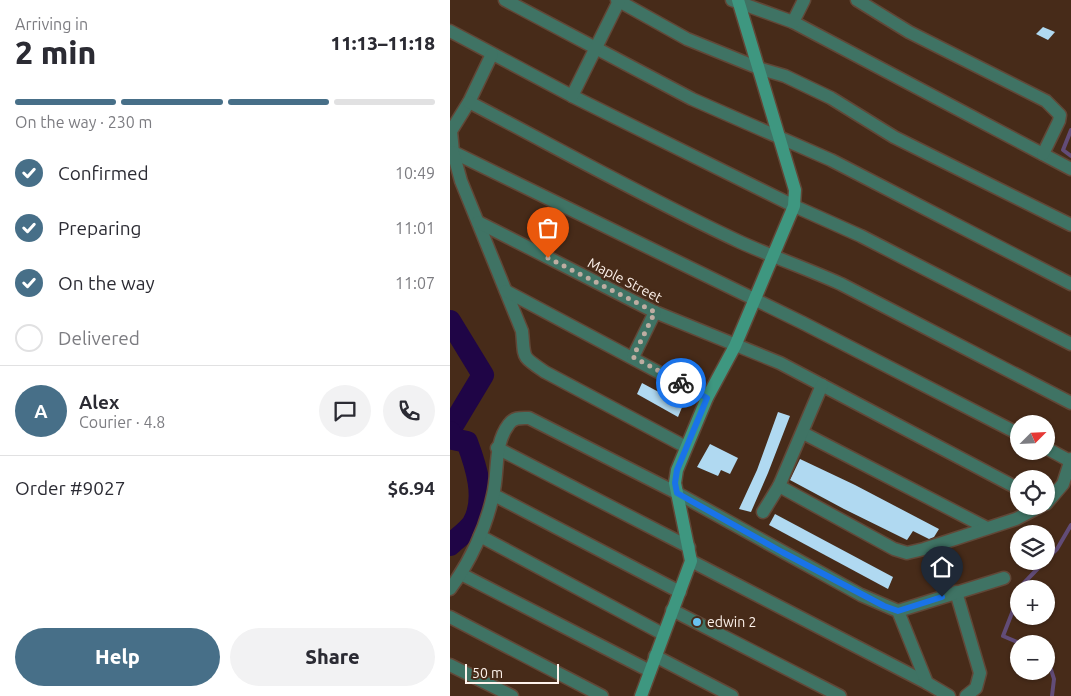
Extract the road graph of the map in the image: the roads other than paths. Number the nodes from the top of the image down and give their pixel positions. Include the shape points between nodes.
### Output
1 (506, 0) edge
2 (618, 0) edge
3 (804, 0) edge
4 (856, 0) edge
5 (736, 1) edge
6 (793, 22) junction
7 (450, 31) edge
8 (596, 49) junction
9 (492, 54) junction
10 (760, 69) junction
11 (572, 96) junction
12 (469, 102) junction
13 (779, 138) junction
14 (452, 152) junction
15 (1043, 154) junction
16 (1071, 169) edge
17 (794, 206) junction
18 (478, 222) junction
19 (1071, 225) edge
20 (772, 256) junction
21 (1071, 284) edge
22 (506, 291) junction
23 (753, 300) junction
24 (655, 312) junction
25 (1071, 344) edge
26 (735, 346) junction
27 (633, 357) junction
28 (822, 385) junction
29 (707, 398) junction
30 (1071, 403) edge
31 (1010, 429) edge
32 (803, 433) junction
33 (686, 447) junction
34 (497, 448) junction
35 (1055, 452) edge
36 (1071, 460) edge
37 (1010, 484) edge
38 (779, 486) junction
39 (677, 493) junction
40 (1055, 493) edge
41 (494, 495) junction
42 (763, 512) dead end
43 (1024, 515) edge
44 (987, 528) junction
45 (480, 536) junction
46 (689, 547) junction
47 (691, 561) junction
48 (461, 574) junction
49 (1004, 578) dead end
50 (450, 589) edge
51 (680, 592) junction
52 (956, 592) junction
53 (672, 610) junction
54 (898, 611) junction
55 (450, 617) edge
56 (663, 634) junction
57 (655, 656) junction
58 (450, 665) edge
59 (650, 671) junction
60 (927, 683) junction
61 (512, 696) edge
62 (602, 696) edge
63 (641, 696) edge
64 (732, 696) edge
65 (840, 696) edge
66 (949, 696) edge
67 (966, 696) edge

1 - 8 street
2 - 8 street
2 - 10 street via 687,39
3 - 6 street
4 - 15 street via 909,32 1046,101 1060,114
5 - 6 street
5 - 10 street
6 - 15 street
7 - 9 street
8 - 11 street
8 - 13 street via 692,99
9 - 11 street
9 - 12 street
10 - 13 street
10 - 19 street via 785,76 831,98 894,137
11 - 17 street
12 - 14 street via 451,131
12 - 20 street via 627,186
13 - 17 street via 794,190
13 - 21 street via 831,160
14 - 18 street
14 - 23 street
15 - 16 street
17 - 20 street
17 - 25 street via 861,236
18 - 22 street
18 - 24 street, Maple Street
20 - 23 street
20 - 30 street via 841,284
22 - 27 street
22 - 33 street via 522,331 522,353 526,359
23 - 26 street
23 - 31 street
24 - 26 street, Maple Street
24 - 27 street
26 - 28 street, Maple Street via 780,363
26 - 29 street
27 - 29 street
28 - 32 street
28 - 37 street, Maple Street
29 - 33 street
32 - 38 street
32 - 44 street
33 - 39 street via 677,470
34 - 39 street via 509,424 516,418 530,418
34 - 41 street
34 - 46 street
35 - 36 street
36 - 40 street via 1063,484
38 - 42 street
38 - 44 street via 907,553
39 - 46 street
39 - 54 street via 861,595
41 - 45 street
41 - 51 street
43 - 44 street
45 - 48 street
45 - 56 street
46 - 47 street
47 - 51 street
47 - 60 street
48 - 50 street
48 - 59 street
49 - 52 street
51 - 53 street
52 - 54 street
52 - 67 street via 980,673 976,688
53 - 56 street
53 - 65 street
54 - 60 street
55 - 62 street
56 - 57 street
57 - 59 street
57 - 64 street
58 - 61 street
59 - 63 street
60 - 66 street

